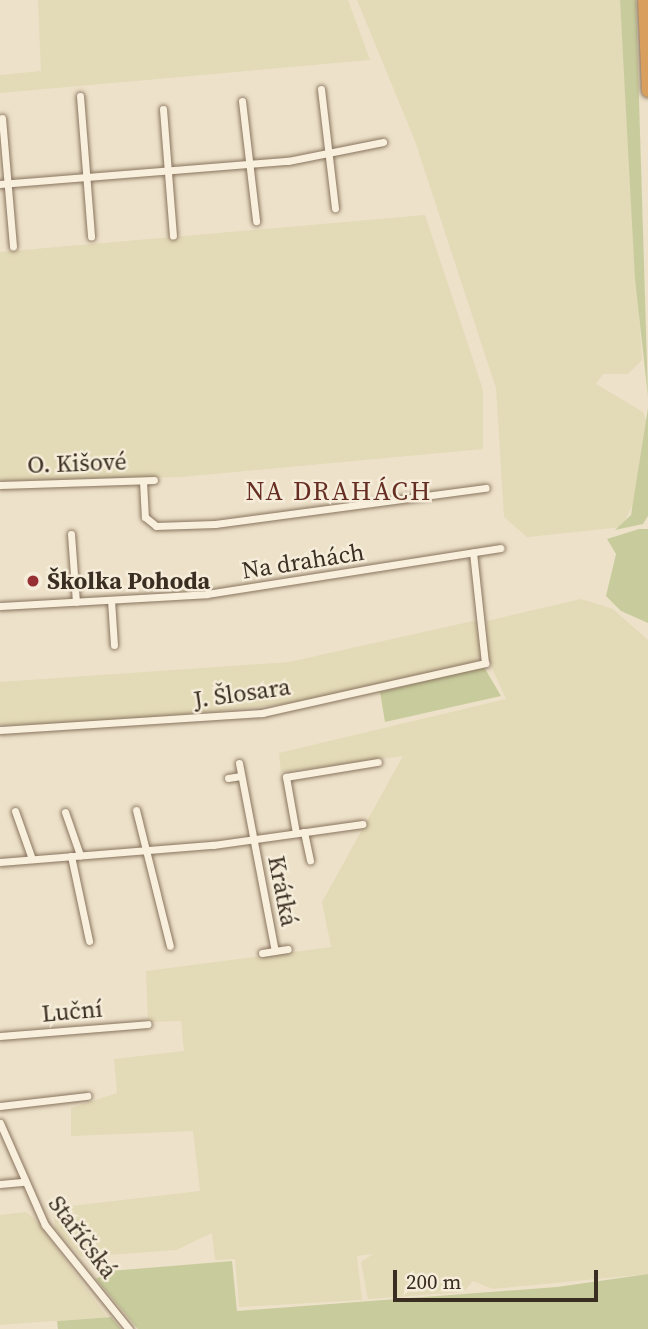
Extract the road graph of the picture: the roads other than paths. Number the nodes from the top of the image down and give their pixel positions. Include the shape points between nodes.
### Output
1 (644, 0) edge
2 (321, 89) dead end
3 (648, 91) edge
4 (80, 96) dead end
5 (242, 101) dead end
6 (163, 109) dead end
7 (2, 118) dead end
8 (383, 142) dead end
9 (327, 154) junction
10 (249, 165) junction
11 (168, 172) junction
12 (86, 178) junction
13 (4, 183) edge
14 (335, 208) dead end
15 (256, 221) dead end
16 (173, 236) dead end
17 (91, 237) dead end
18 (13, 247) dead end
19 (154, 480) dead end
20 (143, 481) junction
21 (0, 485) edge
22 (486, 488) dead end
23 (71, 534) dead end
24 (500, 548) dead end
25 (473, 553) junction
26 (111, 600) junction
27 (76, 602) junction
28 (0, 606) edge
29 (114, 645) dead end
30 (0, 730) edge
31 (378, 762) dead end
32 (239, 763) dead end
33 (241, 776) junction
34 (228, 778) dead end
35 (136, 810) dead end
36 (15, 811) dead end
37 (65, 812) dead end
38 (363, 824) dead end
39 (300, 833) junction
40 (254, 839) junction
41 (150, 850) junction
42 (80, 855) junction
43 (71, 856) junction
44 (32, 859) junction
45 (310, 860) dead end
46 (0, 862) edge
47 (89, 940) dead end
48 (170, 946) dead end
49 (288, 949) dead end
50 (275, 951) junction
51 (262, 953) dead end
52 (148, 1024) dead end
53 (0, 1036) edge
54 (86, 1096) dead end
55 (0, 1106) edge
56 (0, 1123) edge
57 (22, 1182) junction
58 (0, 1184) edge
59 (130, 1329) edge

1 - 3 highway
2 - 9 street
4 - 12 street
5 - 10 street
6 - 11 street
7 - 13 street
8 - 9 street
9 - 10 street
9 - 14 street
10 - 11 street
10 - 15 street
11 - 12 street
11 - 16 street
12 - 13 street
12 - 17 street
13 - 18 street
19 - 20 street, O. Kišové
20 - 21 street, O. Kišové
20 - 22 street via 145,517 156,526 215,524
23 - 27 street
24 - 25 street, Na drahách
25 - 26 street, Na drahách via 207,594
25 - 30 street, J. Šlosara via 485,663 261,713
26 - 27 street, Na drahách
26 - 29 street
27 - 28 street, Na drahách
31 - 39 street, Krátká via 286,777
32 - 33 street, Krátká
33 - 34 street
33 - 40 street, Krátká
35 - 41 street
36 - 44 street
37 - 42 street
38 - 39 street, Krátká
39 - 40 street, Krátká
39 - 45 street, Krátká
40 - 41 street, Krátká
40 - 50 street, Krátká
41 - 42 street, Krátká
41 - 48 street
42 - 43 street, Krátká
43 - 44 street, Krátká
43 - 47 street
44 - 46 street, Krátká
49 - 50 street, Krátká
50 - 51 street, Krátká
52 - 53 street, Luční
54 - 55 street
56 - 57 street, Staříčská
57 - 58 street
57 - 59 street, Staříčská via 53,1236

